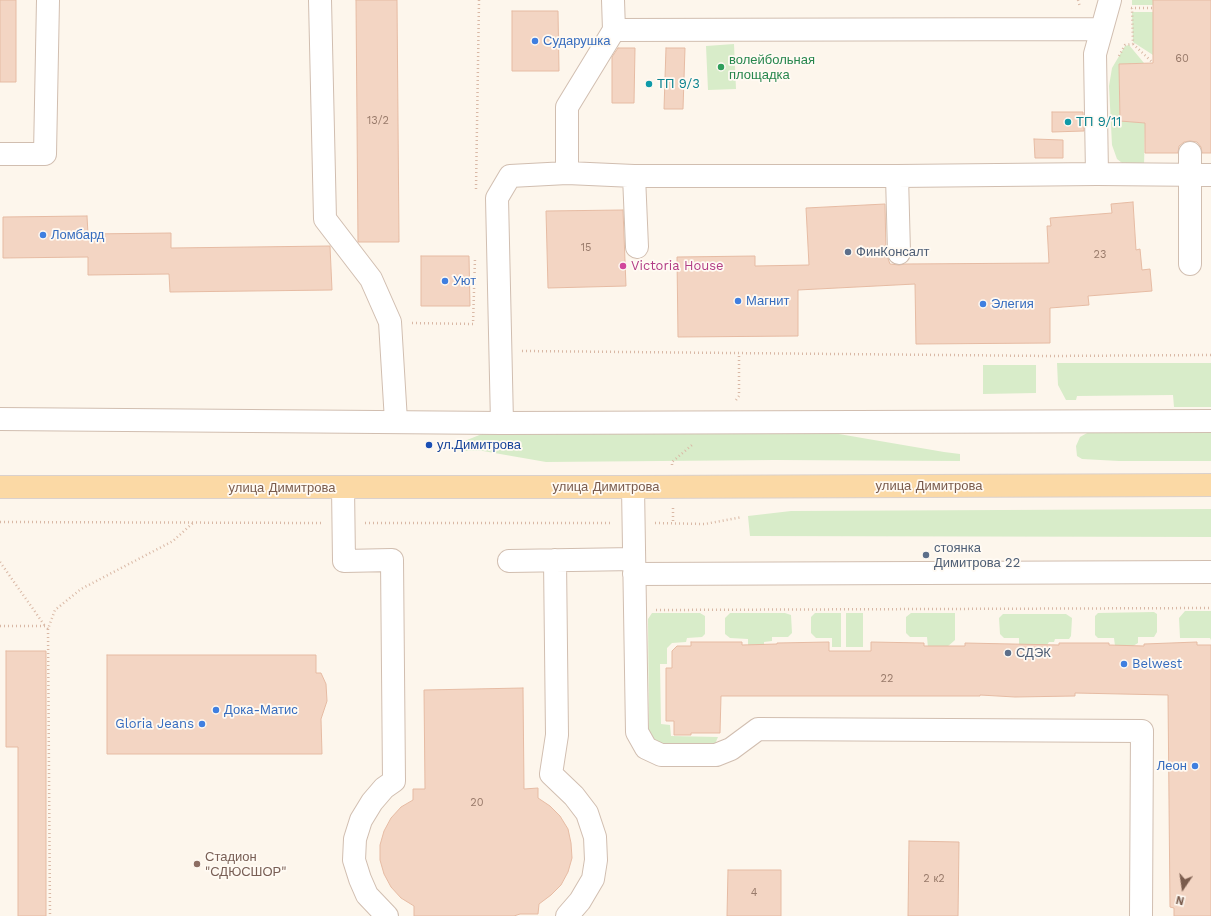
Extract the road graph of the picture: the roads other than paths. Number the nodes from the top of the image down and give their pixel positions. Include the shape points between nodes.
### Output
1 (48, 0) edge
2 (320, 0) edge
3 (613, 0) edge
4 (1110, 0) edge
5 (1102, 29) junction
6 (614, 30) junction
7 (1190, 153) dead end
8 (0, 154) edge
9 (567, 173) junction
10 (1097, 174) junction
11 (1200, 175) edge
12 (634, 176) junction
13 (897, 176) junction
14 (637, 247) dead end
15 (899, 253) dead end
16 (1190, 264) dead end
17 (0, 419) edge
18 (396, 421) junction
19 (1211, 421) edge
20 (502, 423) junction
21 (1211, 485) edge
22 (0, 487) edge
23 (343, 487) junction
24 (633, 487) junction
25 (555, 560) junction
26 (509, 561) dead end
27 (634, 566) junction
28 (1211, 572) edge
29 (387, 916) edge
30 (567, 916) edge
31 (1141, 916) edge

1 - 8 street via 45,154
2 - 18 street via 325,218 371,279 390,322
3 - 6 street
4 - 5 street
5 - 6 street
5 - 10 street via 1095,54
6 - 9 street via 568,107
7 - 11 street
9 - 12 street
9 - 20 street via 510,176 497,198
10 - 11 street
10 - 13 street
11 - 16 street
12 - 13 street
12 - 14 street
13 - 15 street
17 - 18 street
18 - 20 street
19 - 20 street
21 - 24 main road, улица Димитрова
22 - 23 main road, улица Димитрова
23 - 24 main road, улица Димитрова
23 - 29 street via 344,560 392,560 394,781 372,802 361,820 355,839 354,860 367,896
24 - 27 street
25 - 26 street
25 - 27 street
25 - 30 street via 557,736 551,774 587,813 595,837 596,852 593,879 580,901
27 - 28 street
27 - 31 street via 637,732 646,748 661,755 716,755 731,749 758,729 1142,731

